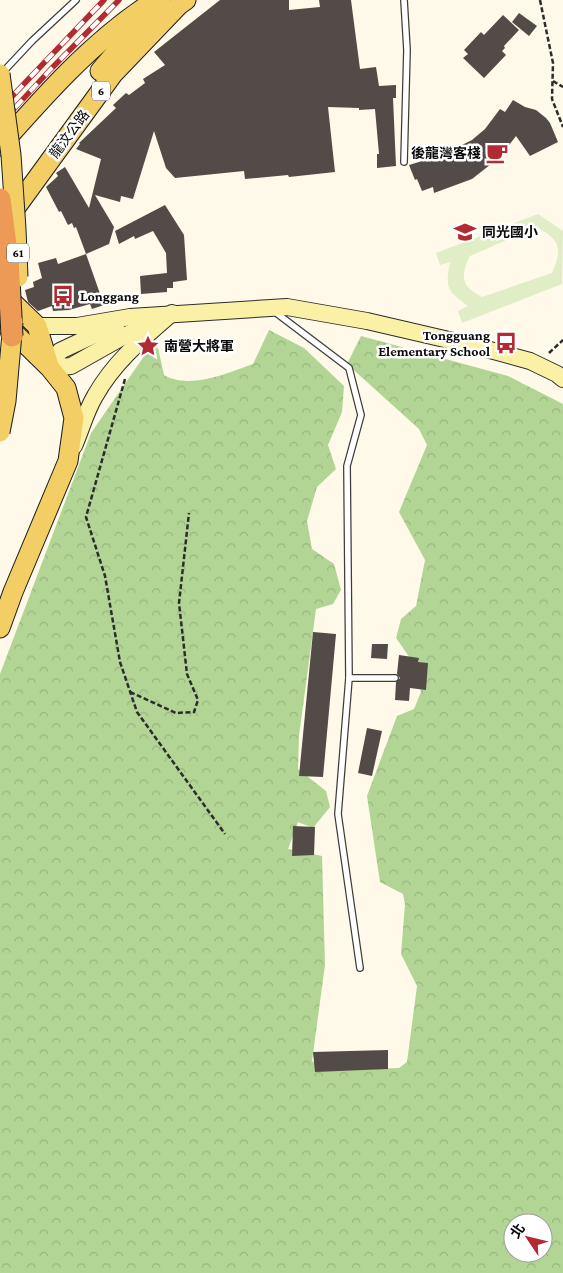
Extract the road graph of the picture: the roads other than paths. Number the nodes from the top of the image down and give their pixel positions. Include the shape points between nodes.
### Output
1 (76, 0) edge
2 (156, 0) edge
3 (161, 0) edge
4 (404, 0) edge
5 (180, 2) edge
6 (0, 75) edge
7 (0, 146) edge
8 (404, 162) dead end
9 (32, 184) junction
10 (0, 199) edge
11 (0, 217) edge
12 (0, 230) edge
13 (0, 241) edge
14 (0, 290) edge
15 (0, 297) edge
16 (269, 308) junction
17 (172, 313) junction
18 (37, 326) junction
19 (6, 327) edge
20 (50, 368) junction
21 (563, 379) edge
22 (0, 432) edge
23 (68, 461) junction
24 (0, 628) edge
25 (349, 678) junction
26 (395, 678) dead end
27 (360, 968) dead end

1 - 6 lane
2 - 7 main road via 122,22 47,93
3 - 11 main road via 100,71
4 - 8 lane via 407,50
5 - 9 main road, 龍汶公路 / 6 via 113,74
6 - 19 main road, 61, bridge via 10,156 18,270
9 - 12 main road, 龍汶公路 / 6
9 - 13 main road
10 - 19 highway, bridge via 8,260
14 - 18 main road
15 - 18 main road
16 - 17 main road
16 - 21 main road via 287,307 367,321 470,345 530,361
16 - 25 lane via 349,368 361,415 347,466
17 - 18 main road via 77,326
17 - 20 main road via 71,366
17 - 23 main road via 131,349 109,374 94,397
18 - 20 main road
19 - 20 main road
19 - 22 main road, 61, bridge via 6,401
20 - 23 main road via 66,388 74,418
23 - 24 main road
25 - 26 lane
25 - 27 lane via 338,814

